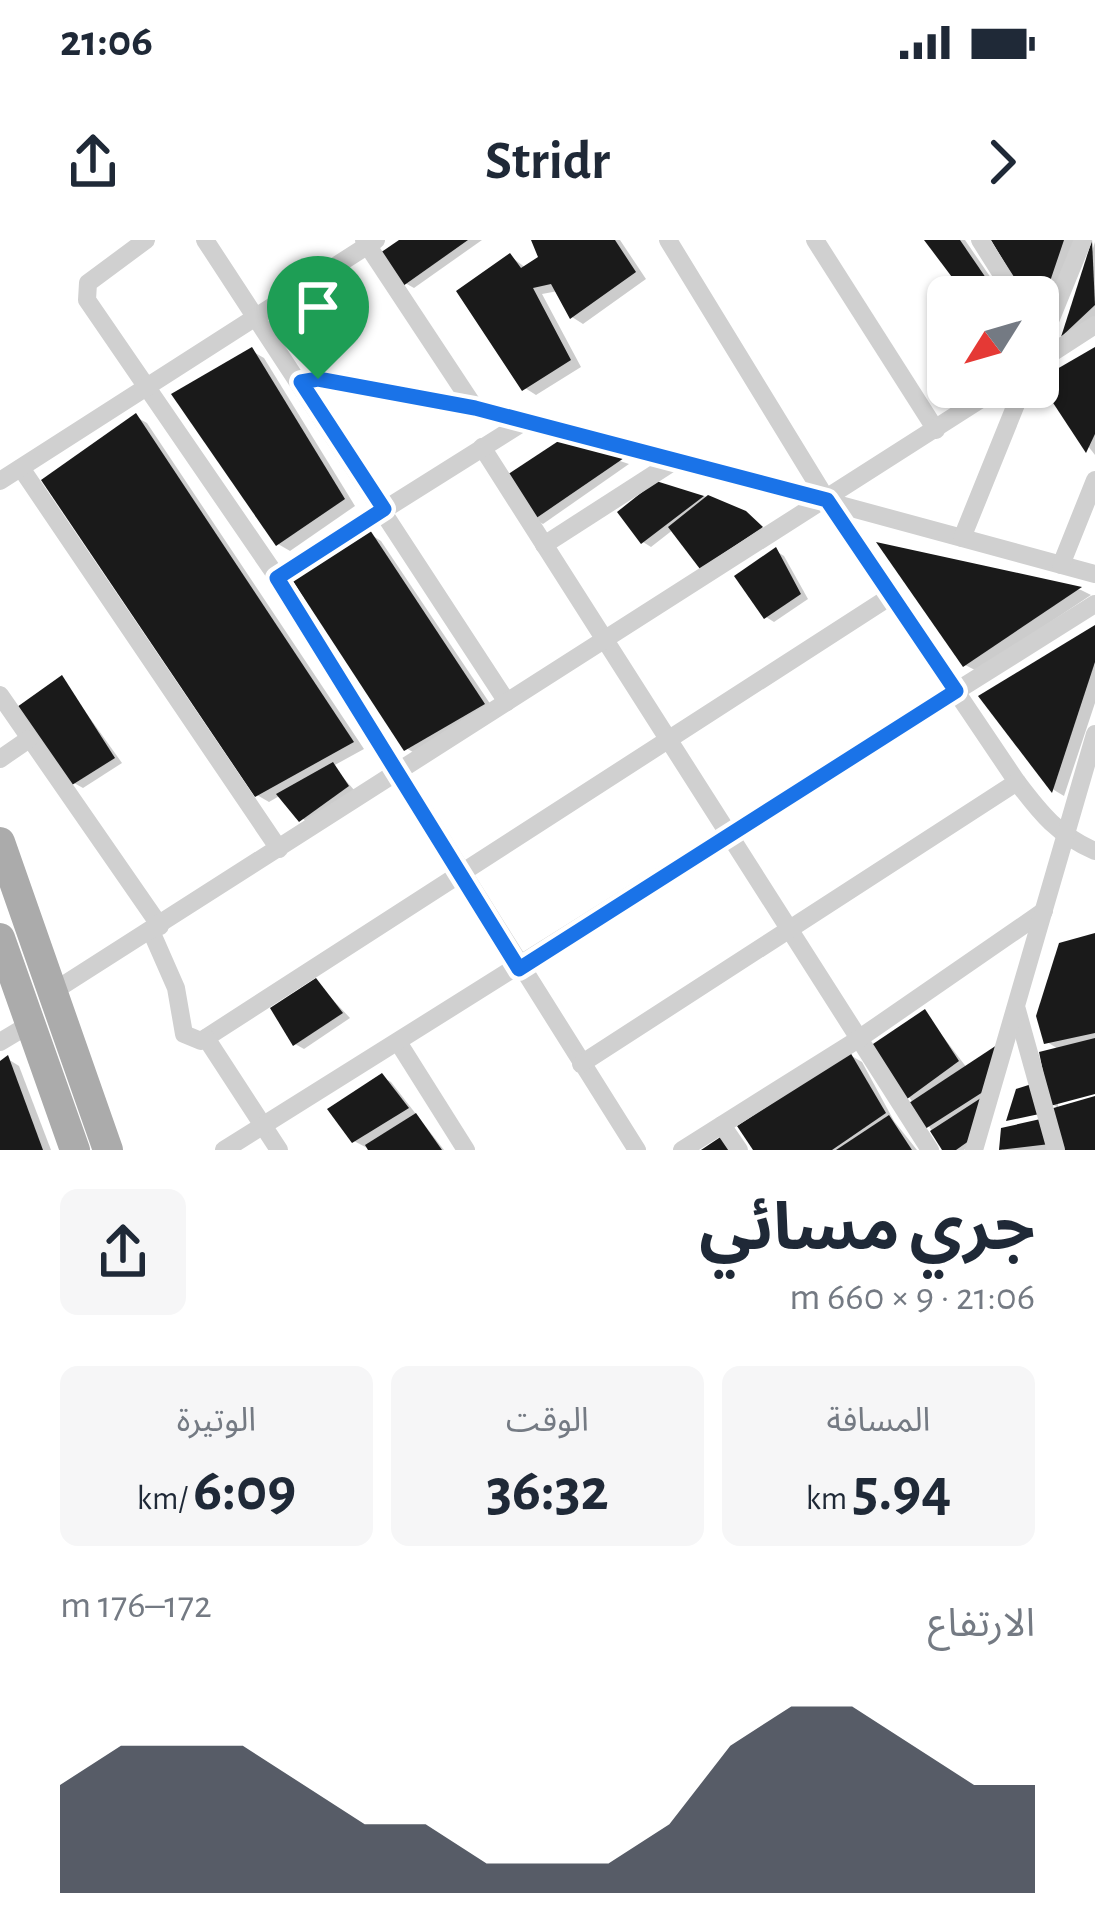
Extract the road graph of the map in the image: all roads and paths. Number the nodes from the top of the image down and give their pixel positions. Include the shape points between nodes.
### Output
1 (146, 240) edge
2 (205, 240) edge
3 (668, 240) edge
4 (815, 240) edge
5 (980, 240) edge
6 (1083, 240) edge
7 (369, 242) edge
8 (1003, 276) edge
9 (1059, 303) edge
10 (256, 320) junction
11 (1095, 325) edge
12 (1059, 340) edge
13 (301, 382) junction
14 (150, 388) junction
15 (475, 408) junction
16 (969, 408) edge
17 (1014, 408) edge
18 (527, 421) junction
19 (936, 430) junction
20 (482, 447) junction
21 (676, 460) junction
22 (22, 468) junction
23 (1095, 480) edge
24 (0, 481) edge
25 (827, 500) junction
26 (384, 509) junction
27 (962, 538) junction
28 (544, 545) junction
29 (1060, 565) junction
30 (1095, 574) edge
31 (277, 578) junction
32 (891, 596) junction
33 (1095, 604) edge
34 (603, 639) junction
35 (956, 691) junction
36 (0, 695) edge
37 (507, 702) junction
38 (1095, 734) edge
39 (29, 739) junction
40 (668, 740) junction
41 (0, 758) edge
42 (397, 771) junction
43 (1017, 782) junction
44 (727, 835) junction
45 (1065, 839) junction
46 (0, 842) edge
47 (279, 849) junction
48 (1095, 851) edge
49 (460, 874) junction
50 (1044, 911) junction
51 (156, 929) junction
52 (788, 932) junction
53 (0, 938) edge
54 (519, 969) junction
55 (54, 991) junction
56 (1017, 1010) junction
57 (30, 1024) junction
58 (206, 1038) junction
59 (857, 1040) junction
60 (0, 1042) edge
61 (398, 1042) junction
62 (581, 1064) junction
63 (263, 1125) junction
64 (722, 1125) junction
65 (75, 1150) edge
66 (108, 1150) edge
67 (224, 1150) edge
68 (279, 1150) edge
69 (466, 1150) edge
70 (637, 1150) edge
71 (682, 1150) edge
72 (739, 1150) edge
73 (930, 1150) edge
74 (974, 1150) edge
75 (1056, 1150) edge

1 - 14 street via 86,291
2 - 10 street
3 - 25 street
4 - 19 street
5 - 8 street
6 - 9 street
7 - 10 street
7 - 15 street
10 - 13 street
10 - 14 street
11 - 12 street
13 - 15 street via 344,381
13 - 26 street
14 - 22 street
14 - 31 street
15 - 18 street
16 - 19 street
17 - 27 street
18 - 20 street
18 - 21 street
19 - 25 street
20 - 26 street
20 - 28 street
21 - 25 street
21 - 28 street
22 - 24 street
22 - 47 street
23 - 29 street
25 - 27 street
25 - 32 street
25 - 34 street
26 - 31 street
26 - 37 street
27 - 29 street
28 - 34 street
29 - 30 street
31 - 42 street
32 - 35 street
32 - 40 street
33 - 35 street
34 - 37 street
34 - 40 street
35 - 43 street
35 - 44 street
36 - 39 street
37 - 42 street
38 - 45 street
39 - 41 street
39 - 51 street
40 - 44 street
40 - 49 street
42 - 47 street
42 - 49 street
43 - 45 street
43 - 52 street
44 - 52 street
44 - 54 street
45 - 48 street
45 - 50 street
46 - 55 main road
47 - 51 street
49 - 54 street
49 - 58 street
50 - 56 street
50 - 59 street
51 - 55 street
51 - 58 street via 184,1034
52 - 59 street
52 - 62 street
53 - 57 main road
54 - 61 street
54 - 62 street
55 - 66 main road
56 - 74 street
56 - 75 street
57 - 60 street
57 - 65 main road
58 - 63 street
59 - 64 street
59 - 73 street
61 - 63 street
61 - 69 street
62 - 70 street
63 - 67 street
63 - 68 street
64 - 71 street
64 - 72 street

